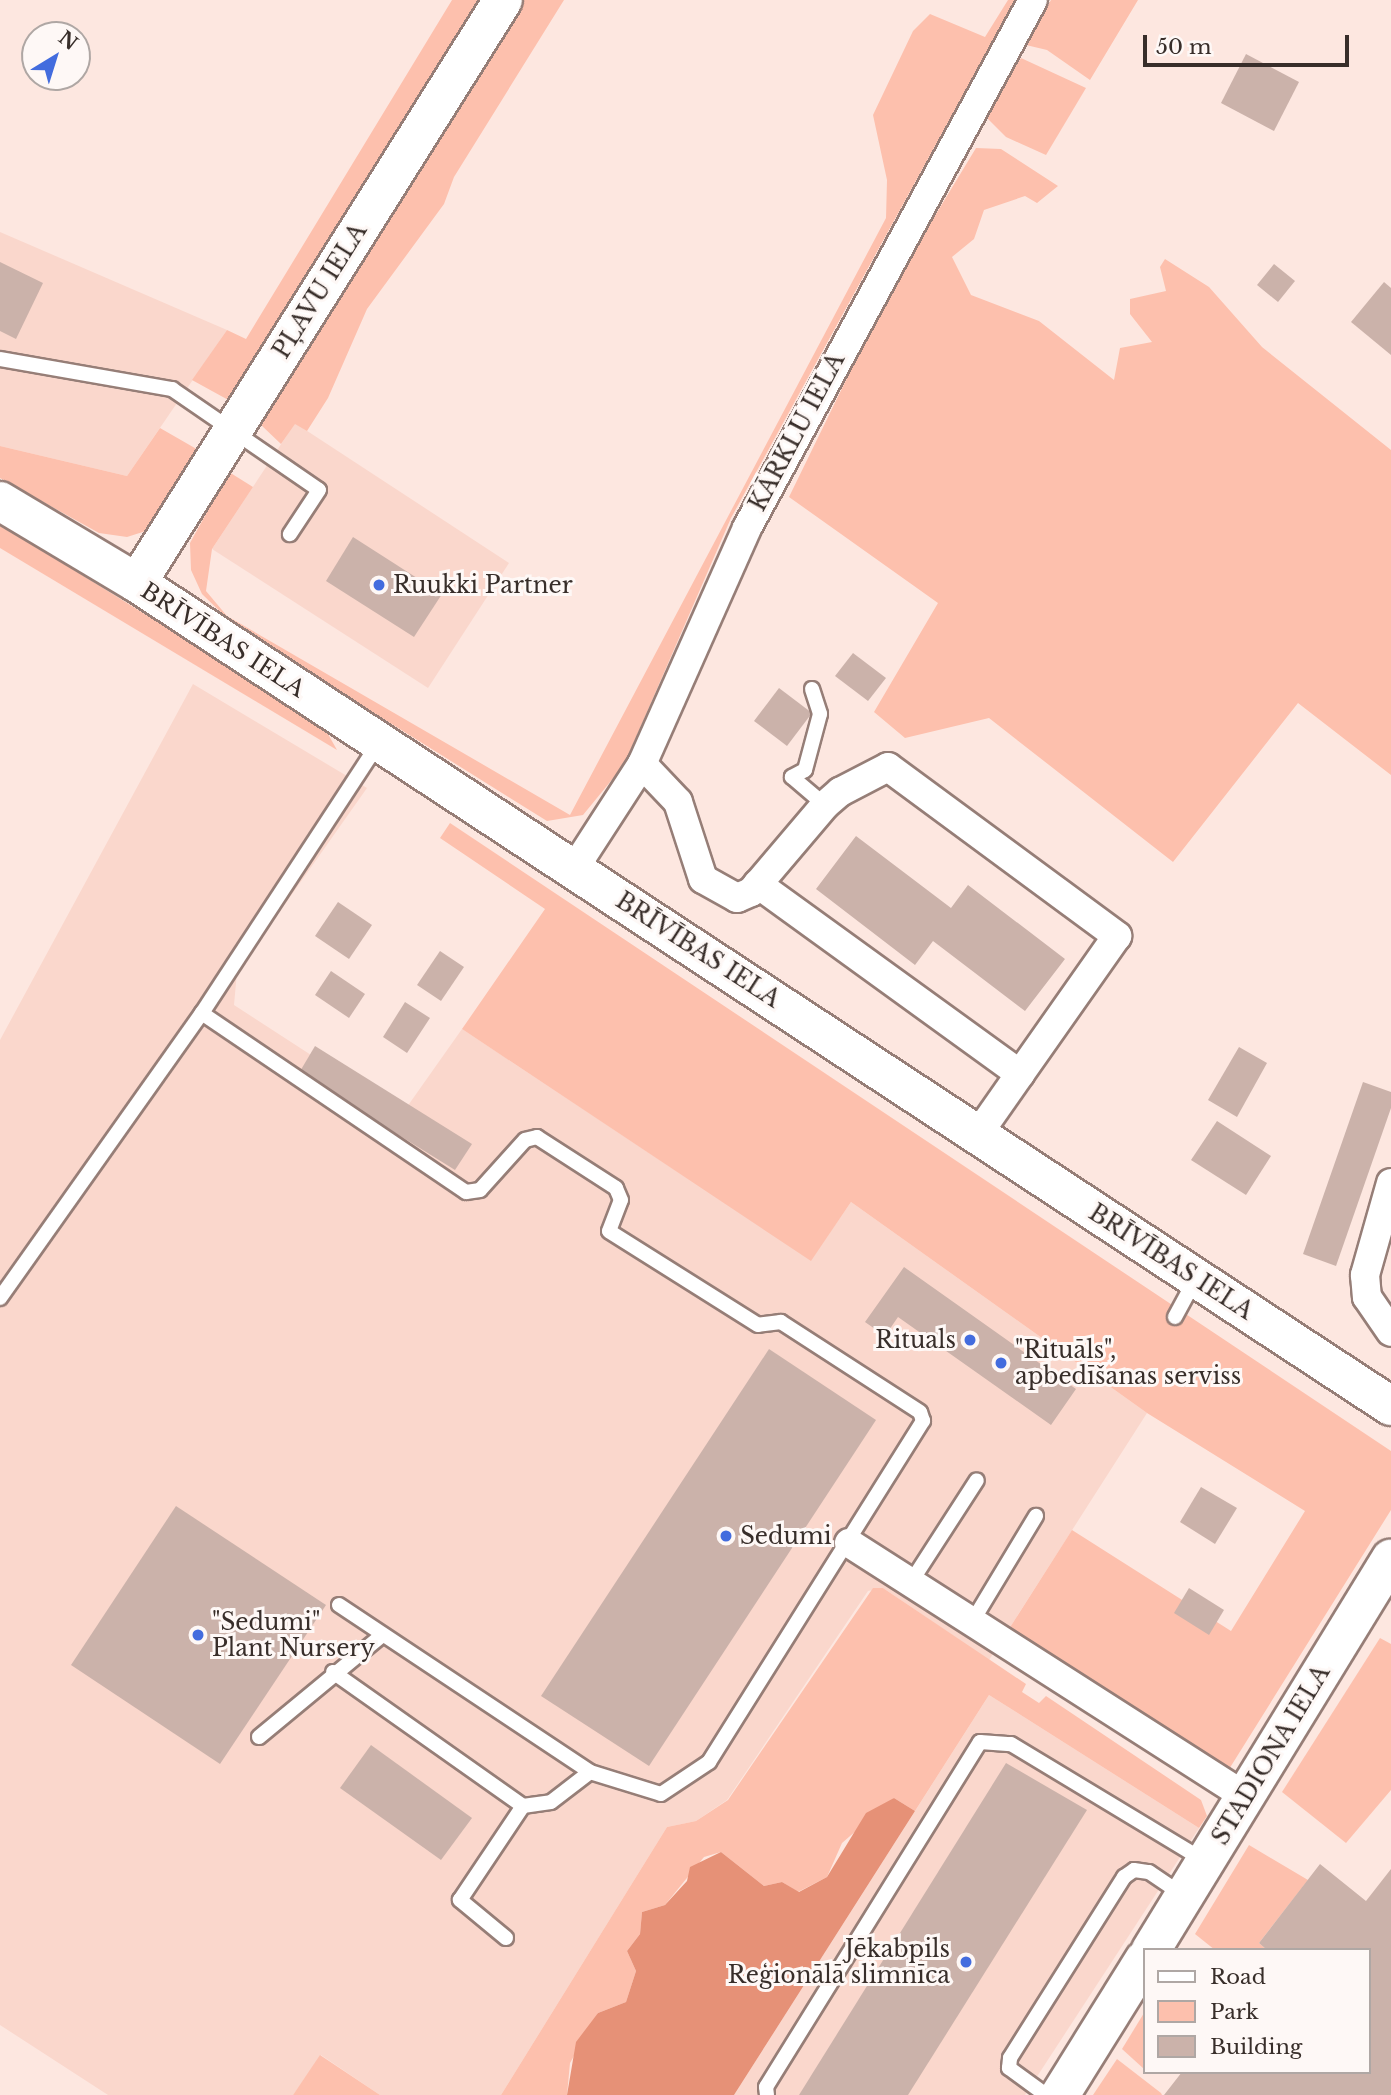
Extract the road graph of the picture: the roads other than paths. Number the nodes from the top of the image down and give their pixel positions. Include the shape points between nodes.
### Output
1 (503, 0) edge
2 (1033, 0) edge
3 (0, 359) edge
4 (232, 430) junction
5 (0, 500) edge
6 (290, 534) dead end
7 (137, 583) junction
8 (812, 689) dead end
9 (379, 743) junction
10 (642, 764) junction
11 (825, 805) junction
12 (574, 869) junction
13 (758, 884) junction
14 (202, 1013) junction
15 (1020, 1074) junction
16 (978, 1134) junction
17 (1391, 1183) edge
18 (1196, 1279) junction
19 (0, 1298) edge
20 (1174, 1317) dead end
21 (1391, 1332) edge
22 (1387, 1397) edge
23 (978, 1480) dead end
24 (1036, 1516) dead end
25 (849, 1542) junction
26 (1391, 1559) edge
27 (911, 1583) junction
28 (339, 1605) dead end
29 (972, 1622) junction
30 (381, 1636) junction
31 (333, 1672) junction
32 (259, 1737) dead end
33 (590, 1772) junction
34 (1245, 1797) junction
35 (523, 1806) junction
36 (1206, 1862) junction
37 (1184, 1896) junction
38 (506, 1938) dead end
39 (1152, 1948) edge
40 (1142, 1963) edge
41 (767, 2095) edge
42 (1046, 2095) edge
43 (1060, 2095) edge

1 - 4 main road, PĻAVU IELA
2 - 10 street, KĀRKLU IELA via 747,528
3 - 4 lane via 172,389
4 - 6 lane via 319,490
4 - 7 main road, PĻAVU IELA
5 - 7 main road, BRĪVĪBAS IELA
7 - 9 main road, BRĪVĪBAS IELA
8 - 11 lane via 820,714 805,771 792,777
9 - 12 main road, BRĪVĪBAS IELA
9 - 14 lane
10 - 12 street, KĀRKLU IELA
10 - 13 street via 678,802 703,879 737,898
11 - 13 street
11 - 15 street via 881,768 899,771 1117,936
12 - 16 main road, BRĪVĪBAS IELA
13 - 15 street
14 - 19 lane
14 - 25 lane via 466,1192 480,1190 525,1140 537,1137 615,1188 621,1200 609,1231 758,1325 781,1322 920,1412 923,1421
15 - 16 street
16 - 18 main road, BRĪVĪBAS IELA
17 - 21 street via 1365,1286
18 - 20 lane
18 - 22 main road, BRĪVĪBAS IELA
23 - 27 lane
24 - 29 lane
25 - 27 street
25 - 33 lane via 709,1762 661,1794
26 - 34 main road, STADIONA IELA
27 - 29 street
28 - 30 lane
29 - 34 street
30 - 31 lane
30 - 33 lane
31 - 32 lane
31 - 35 lane
33 - 35 lane via 551,1802
34 - 36 main road, STADIONA IELA
35 - 38 lane via 460,1900
36 - 37 main road, STADIONA IELA
36 - 41 lane via 1011,1744 981,1742 766,2087
37 - 39 main road, STADIONA IELA
37 - 42 lane via 1149,1872 1134,1870 1124,1877 1010,2058 1009,2067
40 - 43 main road

